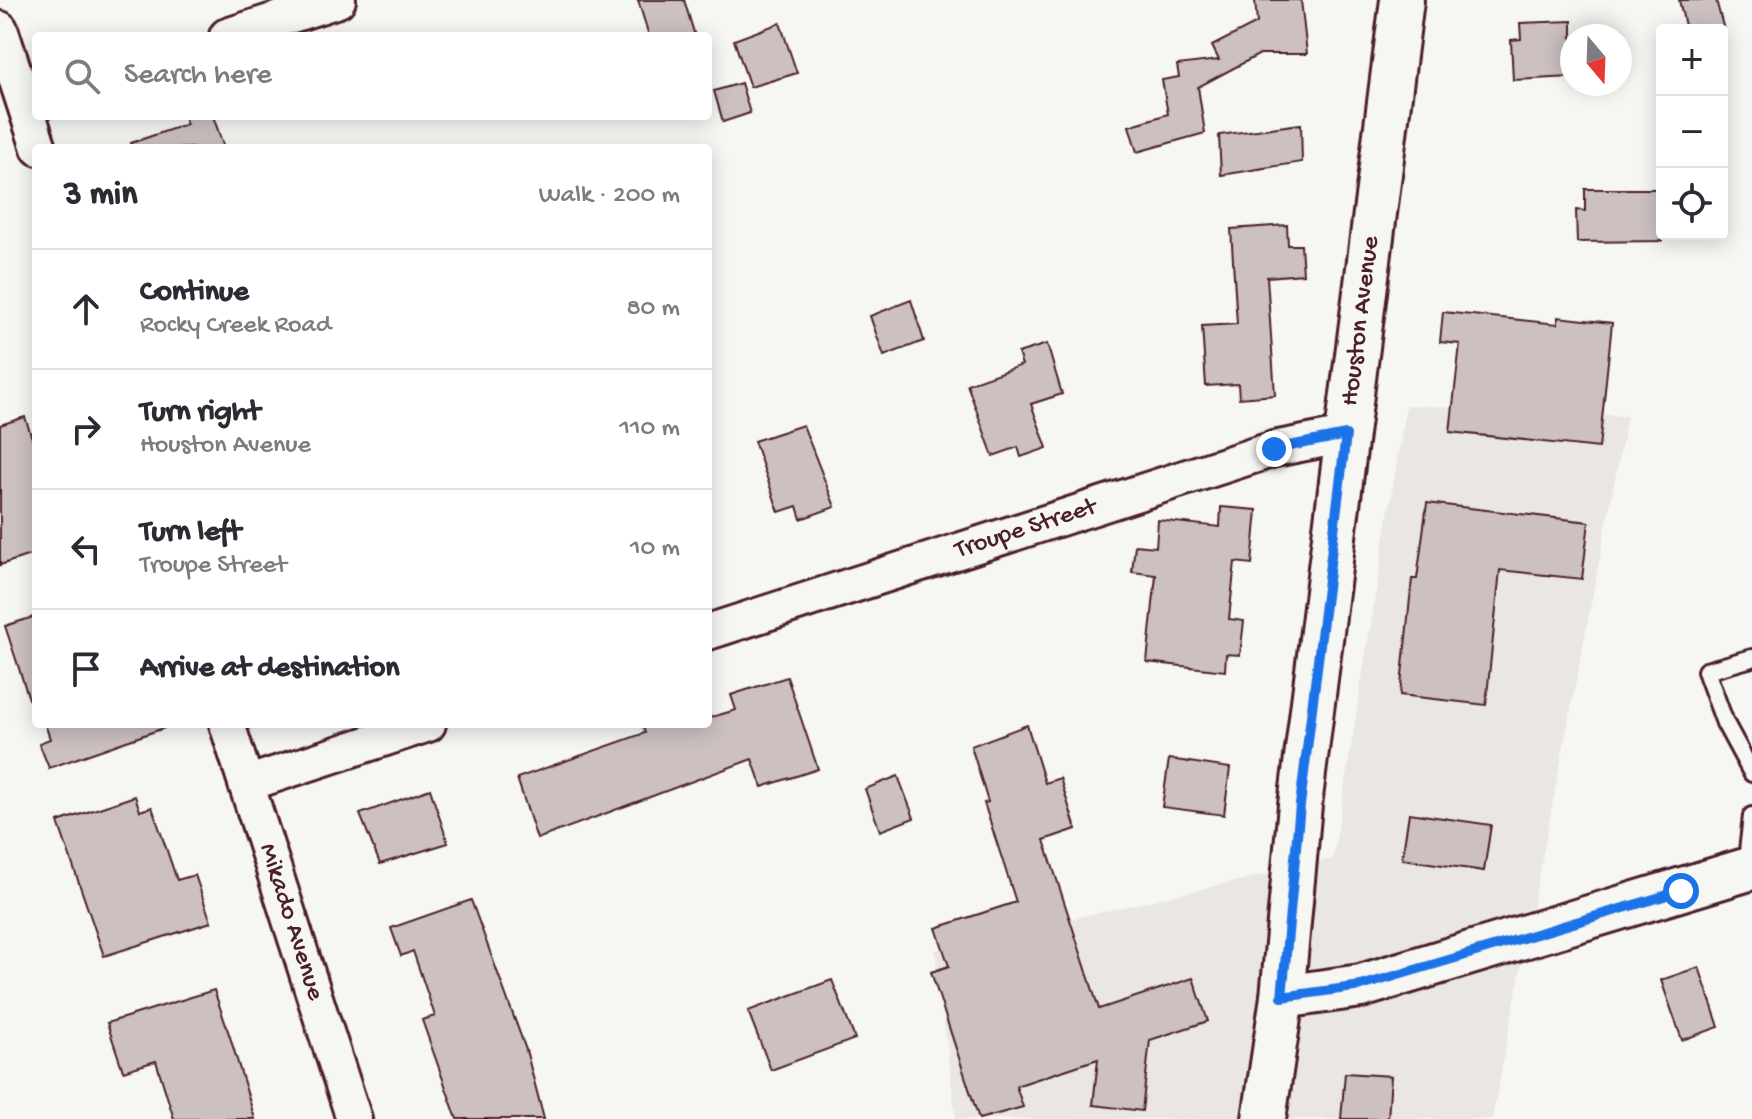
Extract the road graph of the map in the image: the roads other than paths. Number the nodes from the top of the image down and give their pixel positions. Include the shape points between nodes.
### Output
1 (338, 0) edge
2 (1402, 0) edge
3 (0, 29) edge
4 (239, 32) edge
5 (20, 104) edge
6 (37, 144) edge
7 (1346, 435) junction
8 (712, 631) edge
9 (1752, 658) edge
10 (228, 728) edge
11 (416, 728) edge
12 (1752, 773) edge
13 (246, 784) junction
14 (1752, 816) edge
15 (1749, 869) edge
16 (1282, 997) junction
17 (354, 1119) edge
18 (1264, 1119) edge

1 - 4 street
2 - 7 street, Houston Avenue
3 - 5 street
5 - 6 street
7 - 8 street, Troupe Street via 1274,449
7 - 16 street, Houston Avenue
9 - 12 lane via 1706,671 1725,723
10 - 13 street, Mikado Avenue
11 - 13 street
13 - 17 street, Mikado Avenue
14 - 15 lane
15 - 16 street via 1361,986
16 - 18 street, Houston Avenue

